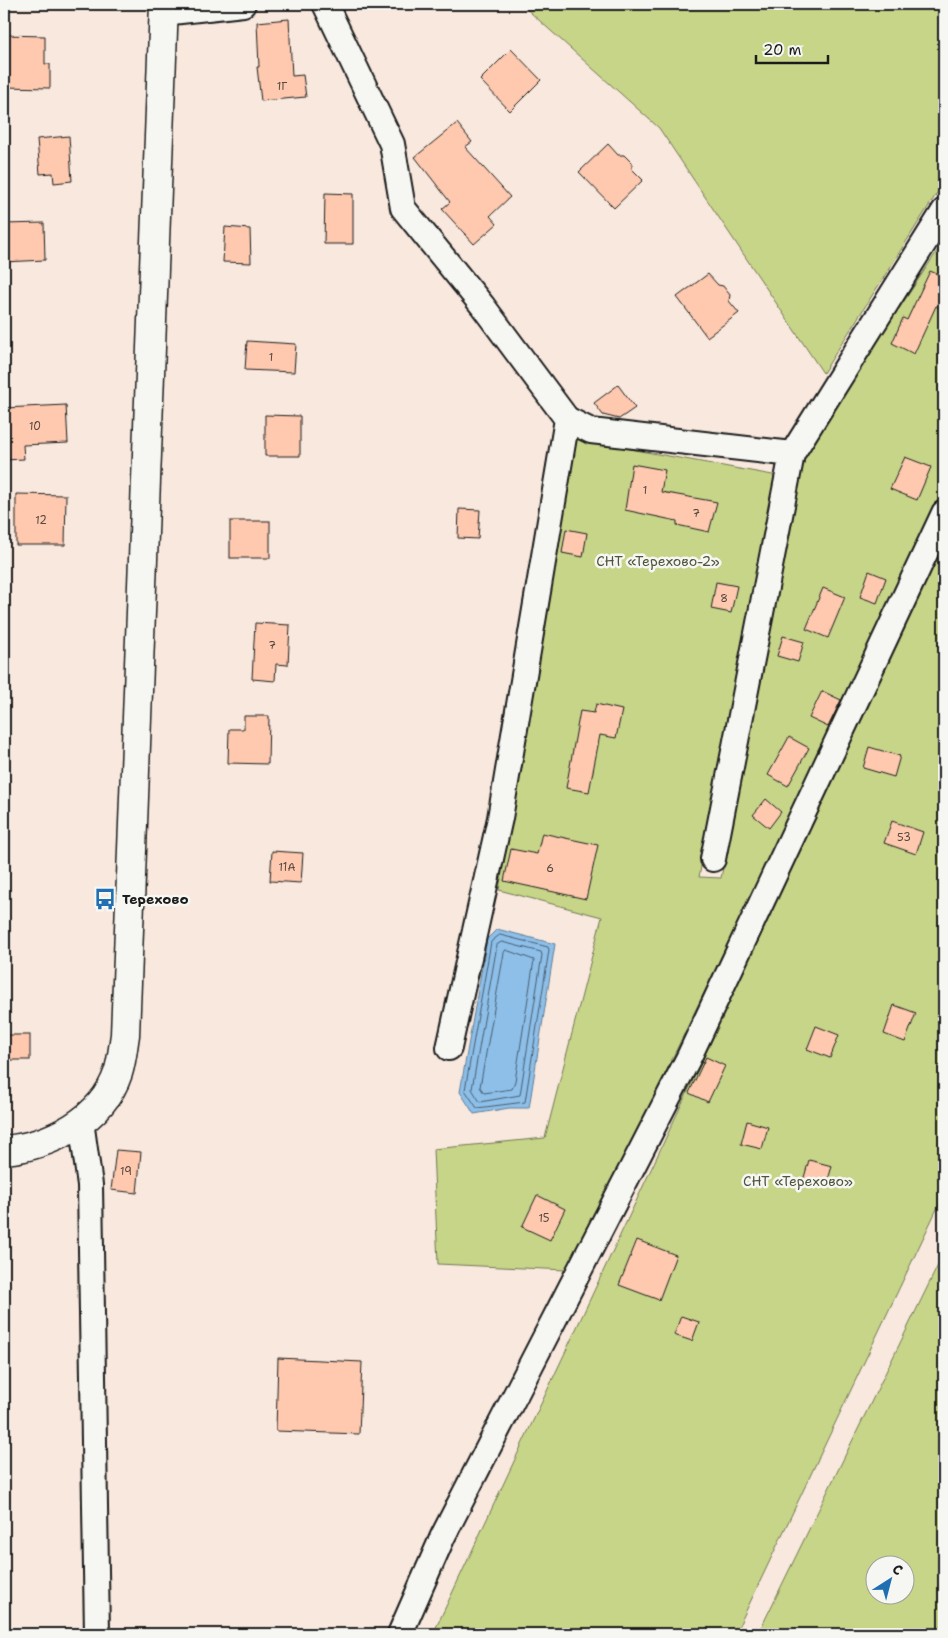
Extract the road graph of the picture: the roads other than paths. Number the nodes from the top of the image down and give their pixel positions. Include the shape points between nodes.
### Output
1 (243, 4) edge
2 (325, 4) edge
3 (163, 8) edge
4 (944, 211) edge
5 (568, 419) junction
6 (792, 454) junction
7 (944, 513) edge
8 (713, 859) dead end
9 (449, 1048) dead end
10 (81, 1121) junction
11 (4, 1150) edge
12 (97, 1634) edge
13 (400, 1634) edge

1 - 3 street
2 - 5 street via 392,144 403,208
3 - 10 main road via 125,1035 118,1073 99,1106
4 - 6 street
5 - 6 street via 591,431
5 - 9 street via 500,818
6 - 8 street
7 - 13 street via 689,1057 442,1536
10 - 11 main road via 51,1139 24,1148
10 - 12 street via 90,1184

